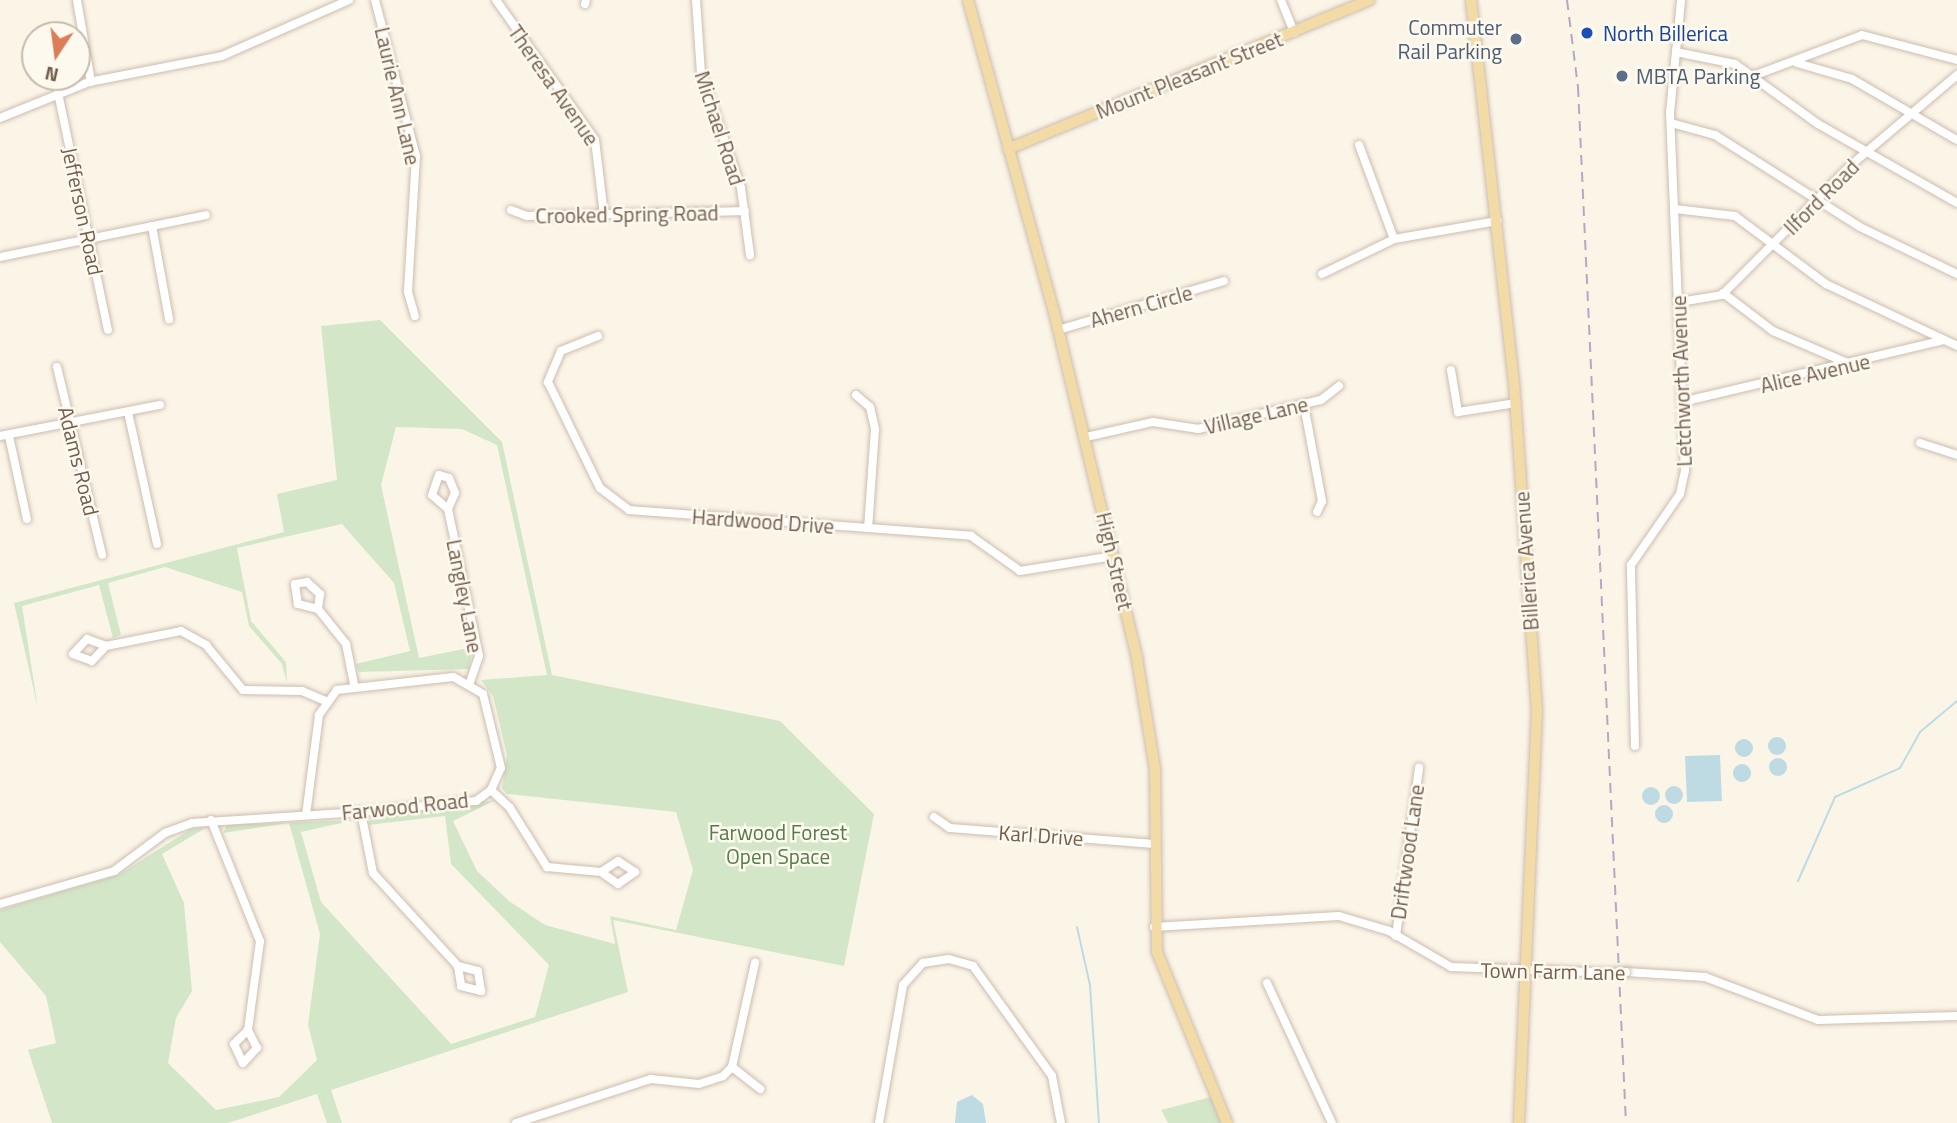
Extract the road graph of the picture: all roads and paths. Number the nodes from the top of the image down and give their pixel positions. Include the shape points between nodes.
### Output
1 (76, 0) edge
2 (349, 0) edge
3 (376, 0) edge
4 (496, 0) edge
5 (696, 0) edge
6 (968, 0) edge
7 (1281, 0) edge
8 (1368, 0) edge
9 (1471, 0) edge
10 (1681, 0) edge
11 (80, 21) edge
12 (1294, 32) junction
13 (1676, 52) junction
14 (1957, 60) edge
15 (1796, 62) junction
16 (1753, 75) junction
17 (1957, 75) edge
18 (91, 82) edge
19 (64, 91) edge
20 (58, 93) junction
21 (1912, 113) junction
22 (0, 118) edge
23 (1671, 123) junction
24 (1957, 140) edge
25 (1359, 145) dead end
26 (1008, 149) junction
27 (1867, 152) junction
28 (1817, 200) junction
29 (1957, 203) edge
30 (1675, 209) junction
31 (511, 210) dead end
32 (745, 211) junction
33 (604, 214) junction
34 (206, 215) dead end
35 (1497, 221) junction
36 (152, 226) junction
37 (89, 239) junction
38 (1394, 239) junction
39 (1772, 245) junction
40 (750, 255) dead end
41 (0, 257) edge
42 (1322, 274) dead end
43 (1957, 274) edge
44 (1224, 281) dead end
45 (1723, 293) junction
46 (1680, 302) junction
47 (415, 316) dead end
48 (169, 319) dead end
49 (108, 330) dead end
50 (1058, 330) junction
51 (598, 336) dead end
52 (1944, 340) junction
53 (1957, 346) edge
54 (1852, 365) junction
55 (57, 367) dead end
56 (1451, 370) dead end
57 (1339, 386) dead end
58 (856, 395) dead end
59 (1685, 401) junction
60 (1516, 403) junction
61 (160, 405) dead end
62 (1304, 405) junction
63 (128, 412) junction
64 (69, 424) junction
65 (4, 436) edge
66 (1086, 437) junction
67 (1920, 443) dead end
68 (1957, 455) edge
69 (448, 509) dead end
70 (1317, 512) dead end
71 (27, 519) dead end
72 (868, 528) junction
73 (157, 544) dead end
74 (102, 555) dead end
75 (1114, 556) junction
76 (318, 609) dead end
77 (106, 646) dead end
78 (470, 682) junction
79 (354, 684) junction
80 (325, 701) junction
81 (1635, 746) dead end
82 (1419, 768) dead end
83 (491, 790) junction
84 (361, 812) junction
85 (306, 815) junction
86 (934, 817) dead end
87 (211, 820) junction
88 (1154, 844) junction
89 (601, 873) dead end
90 (0, 904) edge
91 (1154, 927) junction
92 (1396, 936) junction
93 (755, 963) dead end
94 (458, 966) dead end
95 (1528, 972) junction
96 (1267, 984) dead end
97 (1957, 1016) edge
98 (248, 1030) dead end
99 (732, 1067) junction
100 (760, 1089) dead end
101 (516, 1123) edge
102 (879, 1123) edge
103 (1062, 1123) edge
104 (1227, 1123) edge
105 (1332, 1123) edge
106 (1519, 1123) edge

1 - 11 street
2 - 18 street via 222,56
3 - 47 street, Laurie Ann Lane via 416,156 408,292
4 - 33 street, Theresa Avenue via 595,140
5 - 32 street, Michael Road via 701,73
6 - 26 main road, High Street
7 - 12 street
8 - 12 main road, Mount Pleasant Street
9 - 35 main road, Billerica Avenue
10 - 13 street, Letchworth Avenue
12 - 26 main road, Mount Pleasant Street
13 - 16 street via 1721,58
13 - 23 street, Letchworth Avenue
14 - 15 street via 1858,35
15 - 16 street
15 - 21 street via 1847,76
16 - 27 street
17 - 21 street, Ilford Road
19 - 20 street
20 - 22 street
20 - 37 street, Jefferson Road
21 - 24 street
21 - 27 street, Ilford Road
23 - 28 street via 1715,135
23 - 30 street, Letchworth Avenue
25 - 38 street
26 - 50 main road, High Street
27 - 28 street, Ilford Road
27 - 29 street
28 - 39 street, Ilford Road
28 - 43 street
30 - 39 street via 1722,212
30 - 46 street, Letchworth Avenue
31 - 33 street, Crooked Spring Road via 522,216
32 - 33 street, Crooked Spring Road
32 - 40 street, Michael Road
34 - 36 street
35 - 38 street
35 - 60 main road, Billerica Avenue
36 - 37 street
36 - 48 street
37 - 41 street
37 - 49 street, Jefferson Road
38 - 42 street
39 - 45 street, Ilford Road
39 - 52 street via 1826,284
44 - 50 street, Ahern Circle
45 - 46 street
45 - 54 street via 1773,331
46 - 59 street, Letchworth Avenue
50 - 66 main road, High Street
51 - 72 street, Hardwood Drive via 561,351 548,382 600,488 616,504 645,513
52 - 53 street
52 - 54 street, Alice Avenue
54 - 59 street, Alice Avenue
55 - 64 street, Adams Road
56 - 60 street via 1458,412
57 - 62 street, Village Lane
58 - 72 street via 870,407 875,429
59 - 81 street, Letchworth Avenue via 1680,494 1631,565
60 - 95 main road, Billerica Avenue via 1538,773
61 - 63 street
62 - 66 street, Village Lane via 1198,429 1153,422
62 - 70 street via 1322,501
63 - 64 street
63 - 73 street
64 - 65 street
64 - 74 street, Adams Road
65 - 71 street
66 - 75 main road, High Street
67 - 68 street
69 - 78 street, Langley Lane via 478,650
72 - 75 street, Hardwood Drive via 971,536 1020,571
75 - 88 main road, High Street via 1152,736
76 - 79 street via 346,644
77 - 80 street via 181,631 205,645 243,690 302,691
78 - 79 street via 447,677
78 - 83 street, Farwood Road via 489,705 500,756
79 - 80 street
80 - 85 street via 306,783
82 - 92 street, Driftwood Lane
83 - 84 street, Farwood Road via 470,803
83 - 89 street via 510,808 543,864 564,872
84 - 85 street, Farwood Road
84 - 94 street via 373,873
85 - 87 street, Farwood Road
86 - 88 street, Karl Drive via 950,828
87 - 90 street, Farwood Road via 164,832 114,871
87 - 98 street via 259,931
88 - 91 main road, High Street
91 - 92 street, Town Farm Lane via 1339,916
91 - 104 main road, High Street via 1162,967
92 - 95 street, Town Farm Lane via 1451,967
93 - 99 street
95 - 97 street, Town Farm Lane via 1705,977 1818,1020
95 - 106 main road, Billerica Avenue
96 - 105 street
99 - 100 street
99 - 101 street via 713,1081 651,1079
102 - 103 street via 903,985 923,963 949,958 974,966 1052,1076

